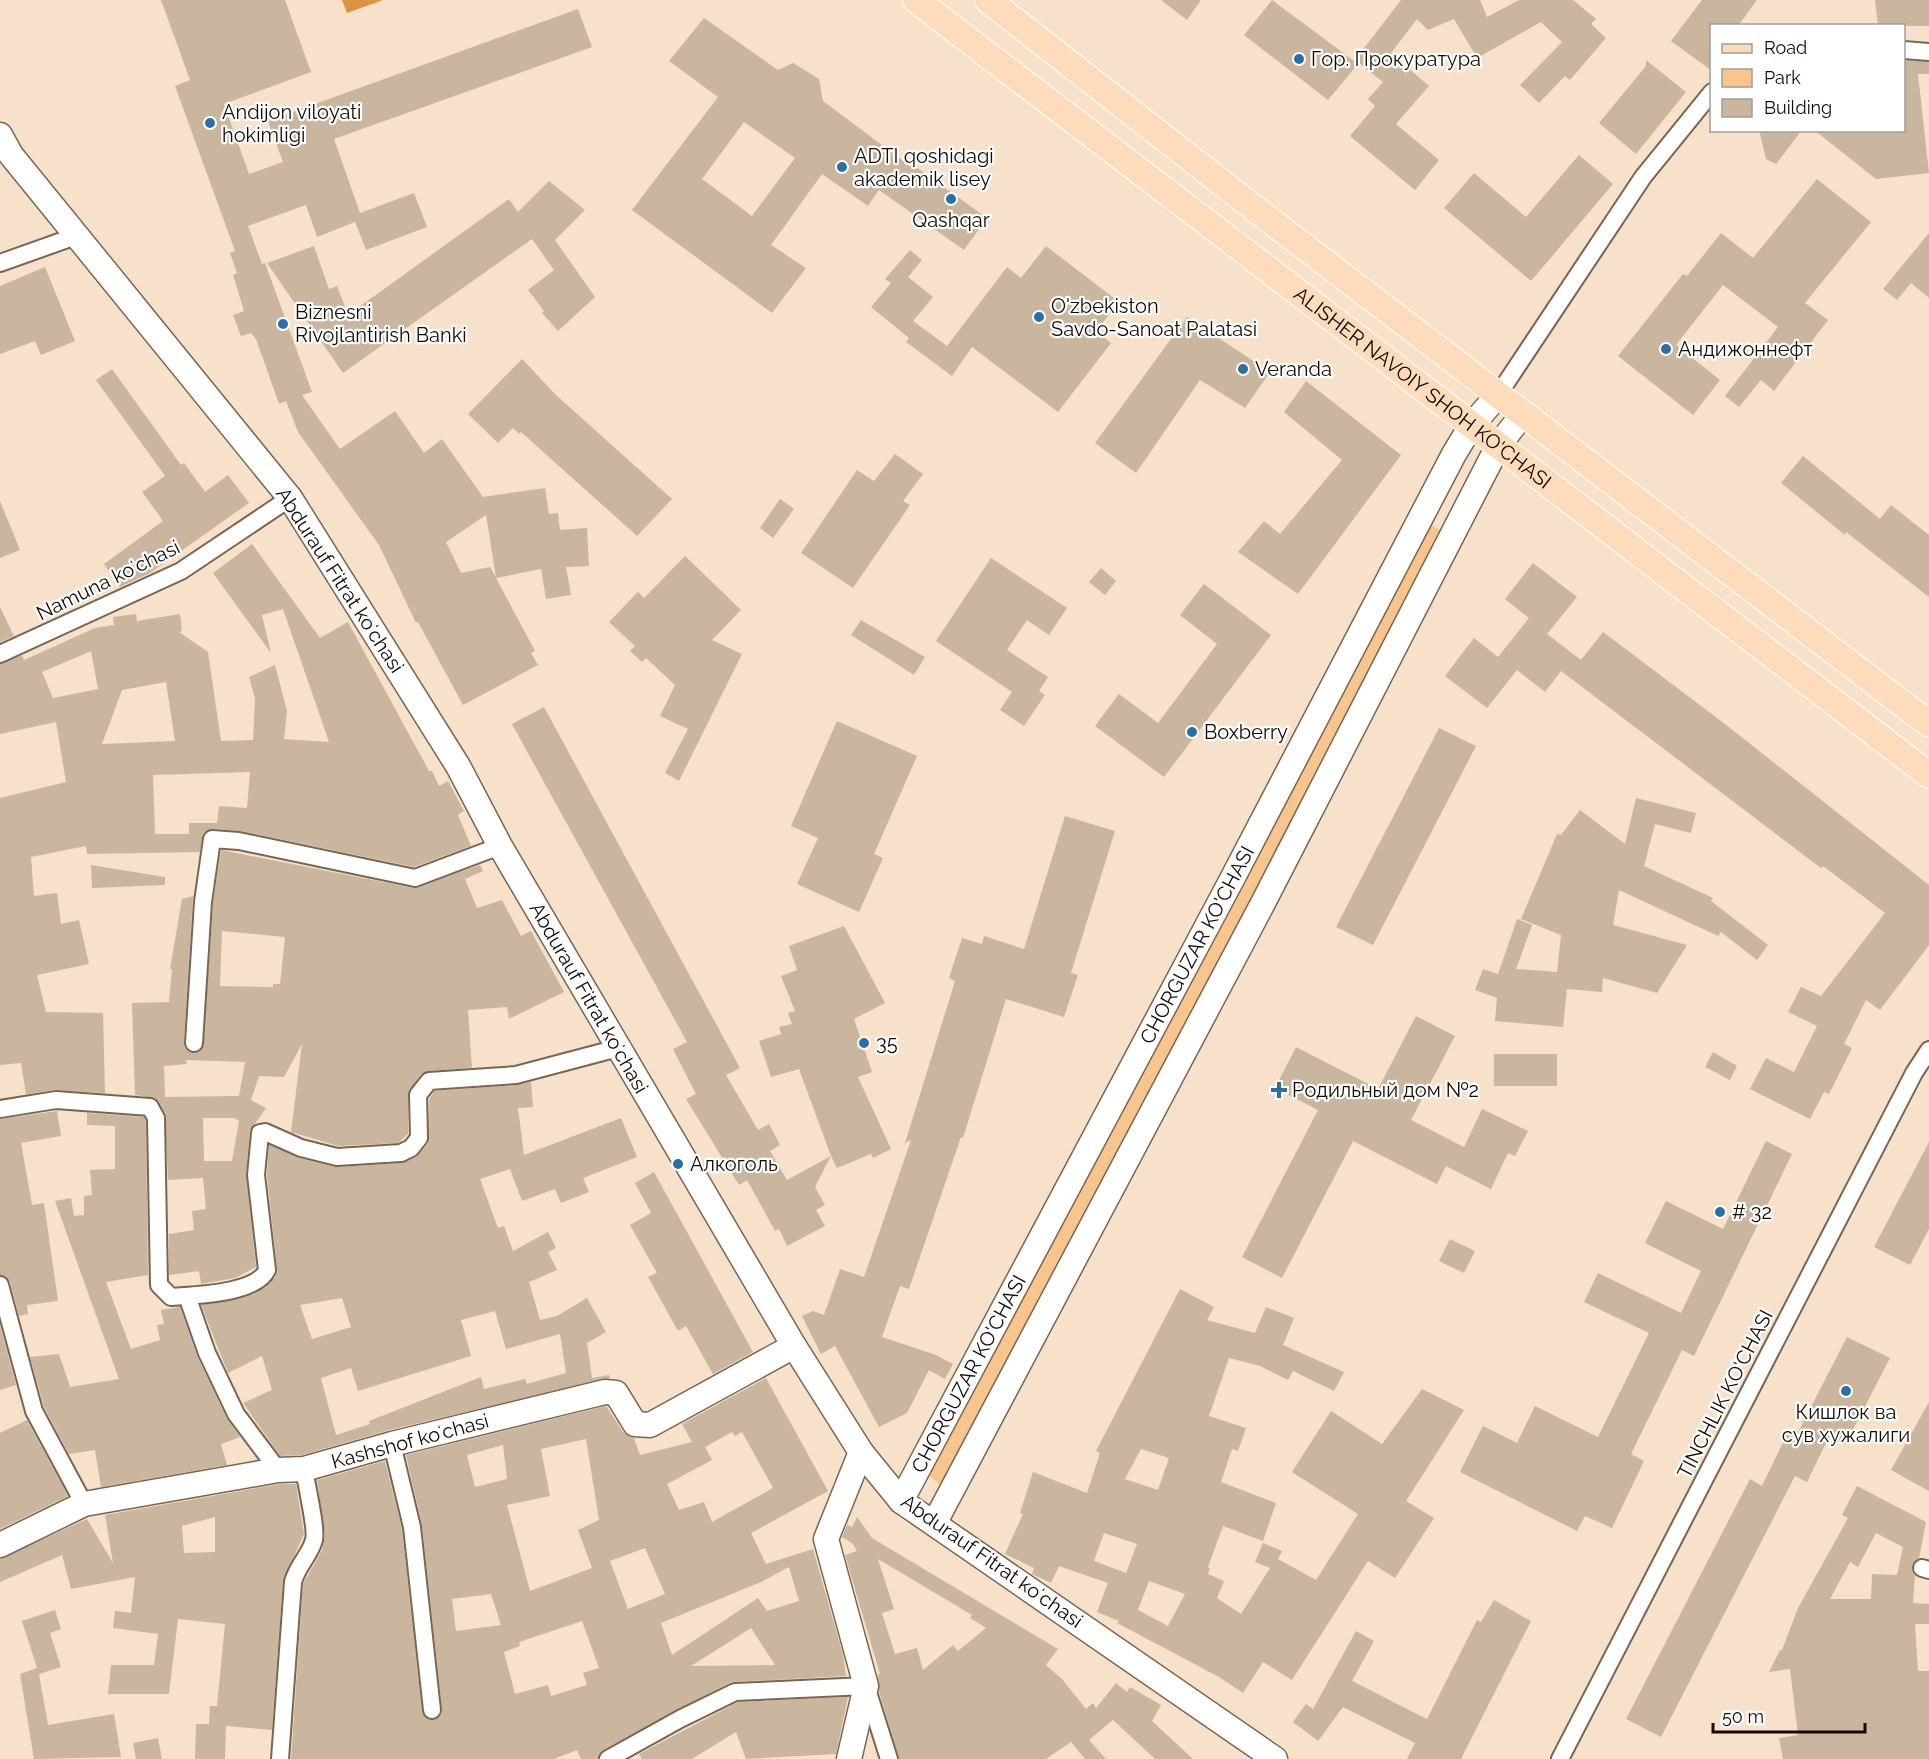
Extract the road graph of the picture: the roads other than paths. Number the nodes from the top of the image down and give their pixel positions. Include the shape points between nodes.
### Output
1 (916, 0) edge
2 (988, 0) edge
3 (1905, 50) edge
4 (1929, 52) edge
5 (1710, 94) edge
6 (0, 135) edge
7 (76, 236) junction
8 (0, 264) edge
9 (1498, 395) junction
10 (1523, 414) junction
11 (1471, 426) junction
12 (1498, 446) junction
13 (291, 498) junction
14 (0, 654) edge
15 (1929, 724) edge
16 (1929, 775) edge
17 (500, 846) junction
18 (194, 1043) dead end
19 (618, 1048) junction
20 (1929, 1050) edge
21 (0, 1109) edge
22 (0, 1285) edge
23 (187, 1296) junction
24 (794, 1346) junction
25 (392, 1444) junction
26 (861, 1452) junction
27 (304, 1469) junction
28 (278, 1470) junction
29 (901, 1500) junction
30 (84, 1504) junction
31 (935, 1522) junction
32 (0, 1545) edge
33 (866, 1686) junction
34 (432, 1710) dead end
35 (280, 1759) edge
36 (608, 1759) edge
37 (849, 1759) edge
38 (889, 1759) edge
39 (1275, 1759) edge
40 (1560, 1759) edge

1 - 11 main road, ALISHER NAVOIY SHOH KO'CHASI
2 - 9 main road, ALISHER NAVOIY SHOH KO'CHASI
3 - 4 street
5 - 9 street via 1643,177
6 - 7 main road, Abdurauf Fitrat koʻchasi via 11,156
7 - 8 street
7 - 13 main road, Abdurauf Fitrat koʻchasi
9 - 10 main road, ALISHER NAVOIY SHOH KO'CHASI
9 - 11 main road, CHORGUZAR KO'CHASI
10 - 12 main road, CHORGUZAR KO'CHASI
10 - 15 main road, ALISHER NAVOIY SHOH KO'CHASI
11 - 12 main road, ALISHER NAVOIY SHOH KO'CHASI
11 - 29 main road, CHORGUZAR KO'CHASI
12 - 16 main road, ALISHER NAVOIY SHOH KO'CHASI
12 - 31 main road, CHORGUZAR KO'CHASI via 1263,903
13 - 14 street, Namuna koʻchasi via 181,571
13 - 17 main road, Abdurauf Fitrat koʻchasi via 452,756
17 - 18 street via 415,878 239,841 212,839 203,902
17 - 19 main road, Abdurauf Fitrat koʻchasi
19 - 23 street via 516,1075 429,1081 418,1095 419,1138 401,1153 336,1157 260,1133 256,1175 267,1270 258,1281 219,1293
19 - 24 main road, Abdurauf Fitrat koʻchasi
20 - 40 street, TINCHLIK KО‘CHASI
21 - 23 street via 56,1100 150,1107 156,1118 159,1285 171,1297
22 - 30 street via 34,1411
23 - 28 street via 207,1353 236,1414
24 - 25 main road, Kashshof koʻchasi via 650,1425 635,1424 616,1394 605,1392
24 - 26 main road, Abdurauf Fitrat koʻchasi
25 - 27 main road, Kashshof koʻchasi
25 - 34 street via 412,1527
26 - 29 main road, Abdurauf Fitrat koʻchasi
26 - 33 main road via 826,1539
27 - 28 main road, Kashshof koʻchasi
27 - 35 street via 315,1537 296,1569 293,1582
28 - 30 main road, Kashshof koʻchasi
29 - 31 main road, Abdurauf Fitrat koʻchasi
30 - 32 main road, Kashshof koʻchasi
31 - 39 main road, Abdurauf Fitrat koʻchasi
33 - 36 street via 735,1692
33 - 37 main road
33 - 38 street

